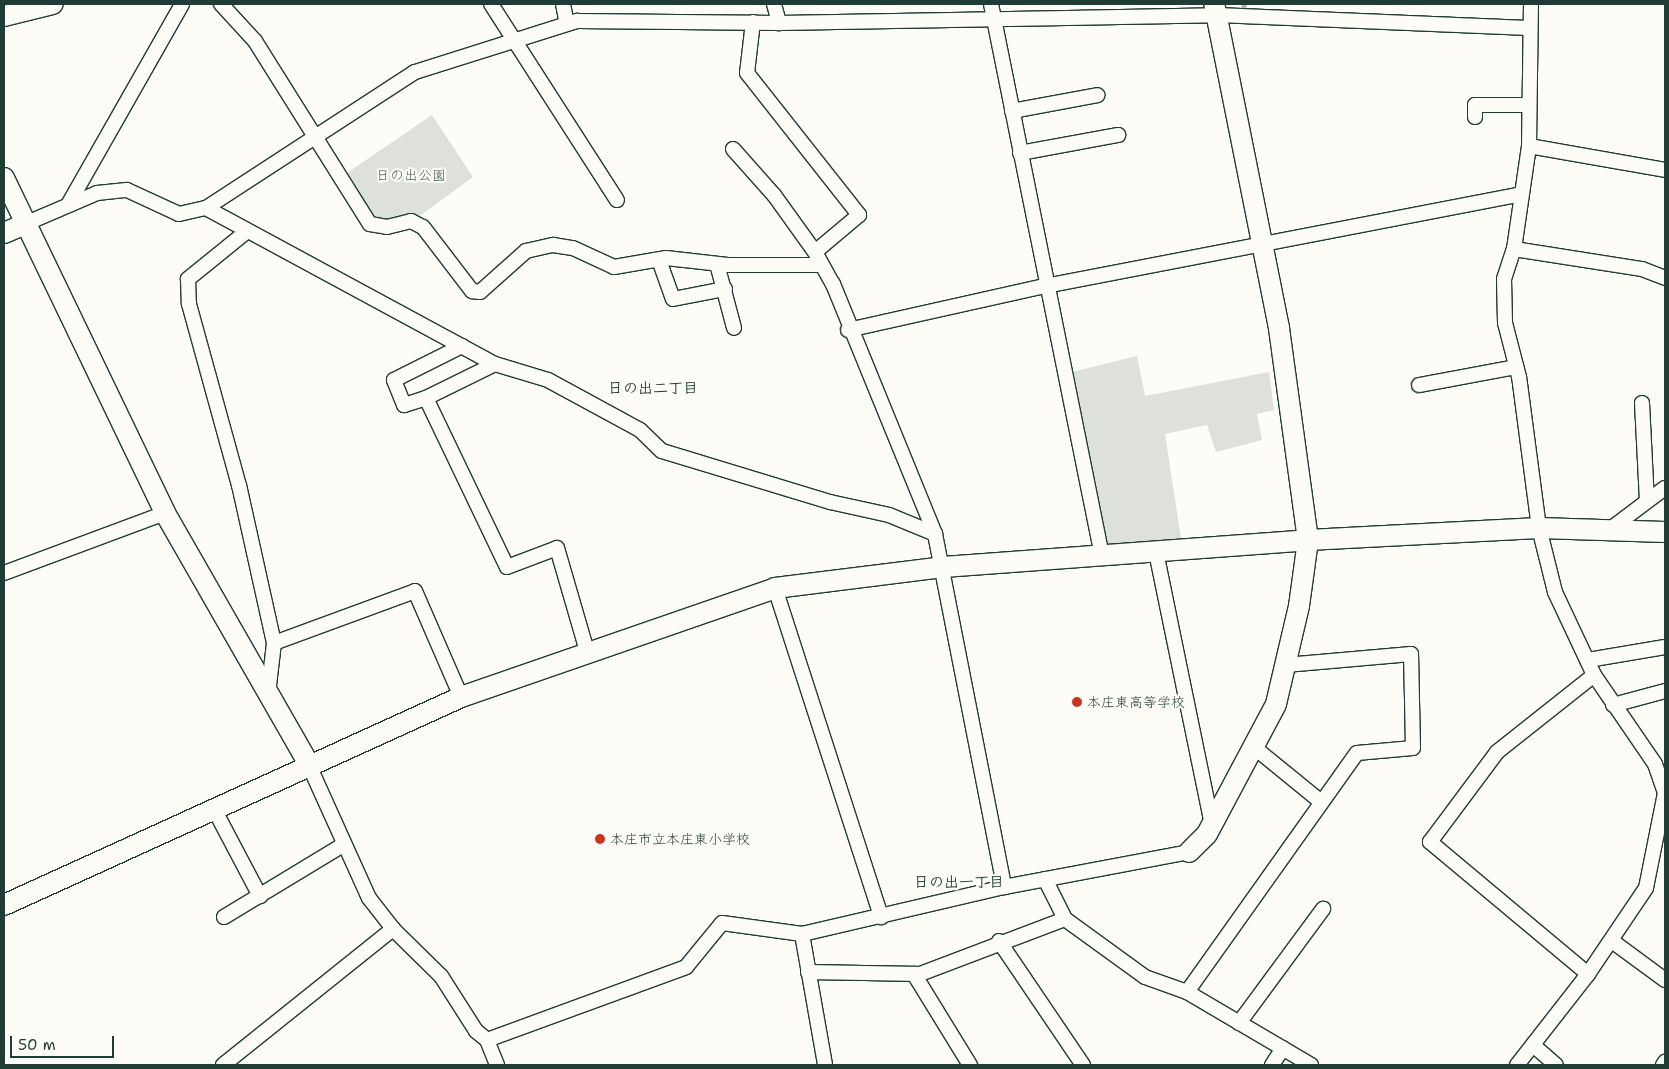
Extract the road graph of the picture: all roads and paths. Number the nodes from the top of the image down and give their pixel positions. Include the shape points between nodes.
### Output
1 (53, 4) edge
2 (182, 4) edge
3 (221, 4) edge
4 (491, 4) edge
5 (562, 4) edge
6 (774, 4) edge
7 (1531, 4) edge
8 (1216, 9) edge
9 (1270, 10) edge
10 (992, 11) edge
11 (4, 16) edge
12 (753, 22) junction
13 (779, 22) junction
14 (567, 24) junction
15 (1529, 28) junction
16 (514, 41) junction
17 (1098, 95) dead end
18 (1527, 105) junction
19 (1012, 111) junction
20 (1475, 117) dead end
21 (316, 135) junction
22 (1118, 136) dead end
23 (1529, 146) junction
24 (733, 149) dead end
25 (1020, 153) junction
26 (1665, 170) edge
27 (4, 178) edge
28 (1521, 194) junction
29 (617, 200) dead end
30 (68, 205) junction
31 (206, 208) junction
32 (27, 223) junction
33 (246, 232) junction
34 (4, 233) edge
35 (1261, 243) junction
36 (1514, 249) junction
37 (817, 259) junction
38 (659, 260) junction
39 (717, 264) junction
40 (1665, 278) edge
41 (1045, 286) junction
42 (725, 289) junction
43 (734, 328) dead end
44 (848, 330) junction
45 (462, 346) junction
46 (495, 364) junction
47 (1516, 367) junction
48 (1419, 385) dead end
49 (426, 398) junction
50 (1642, 404) dead end
51 (1665, 488) edge
52 (1648, 501) junction
53 (166, 513) junction
54 (1539, 528) junction
55 (1610, 530) junction
56 (1665, 532) edge
57 (935, 534) junction
58 (1308, 540) junction
59 (1156, 552) junction
60 (1102, 556) junction
61 (943, 567) junction
62 (4, 573) edge
63 (775, 588) junction
64 (274, 643) junction
65 (1665, 647) edge
66 (587, 651) junction
67 (1588, 660) junction
68 (1285, 665) junction
69 (1594, 675) junction
70 (1665, 691) edge
71 (268, 694) junction
72 (461, 697) junction
73 (1612, 705) junction
74 (1254, 748) junction
75 (308, 763) junction
76 (1665, 793) edge
77 (1320, 801) junction
78 (213, 808) junction
79 (1212, 824) junction
80 (343, 845) junction
81 (1189, 852) joint
82 (1045, 879) junction
83 (1004, 887) junction
84 (260, 896) junction
85 (4, 905) edge
86 (1323, 909) dead end
87 (881, 917) junction
88 (224, 918) dead end
89 (1065, 919) junction
90 (393, 929) junction
91 (802, 934) junction
92 (1612, 940) junction
93 (999, 941) junction
94 (808, 972) junction
95 (914, 974) junction
96 (1588, 974) junction
97 (1665, 980) edge
98 (1187, 992) junction
99 (1239, 1023) junction
100 (487, 1040) junction
101 (1533, 1045) junction
102 (1284, 1048) junction
103 (1665, 1062) edge
104 (223, 1065) edge
105 (497, 1065) edge
106 (825, 1065) edge
107 (970, 1065) edge
108 (1083, 1065) edge
109 (1272, 1065) edge
110 (1311, 1065) edge
111 (1517, 1065) edge
112 (1556, 1065) edge
113 (1663, 1065) edge

1 - 11 street
2 - 30 street
3 - 21 street via 255,41
4 - 16 street
5 - 14 street
6 - 13 street
7 - 15 street
8 - 9 street
8 - 10 street
8 - 35 street
9 - 15 street
10 - 13 street
10 - 19 street
12 - 13 street
12 - 14 street via 670,19
12 - 37 street via 747,73 859,215
14 - 16 street
15 - 18 street
16 - 21 street via 415,72
16 - 29 street
17 - 19 street
18 - 20 street via 1475,105
18 - 23 street
19 - 25 street
21 - 31 street
21 - 38 street via 370,224 387,226 411,221 423,227 472,291 480,292 526,250 537,248 573,248 614,267
22 - 25 street
23 - 26 street
23 - 28 street
24 - 37 street via 774,195
25 - 41 street
27 - 32 street
28 - 35 street
28 - 36 street
30 - 31 street via 97,193 126,190 179,214
30 - 32 street
31 - 33 street
32 - 34 street
32 - 53 street
33 - 45 street
33 - 64 street via 188,279 189,304 239,485
35 - 41 street
35 - 58 street via 1279,328
36 - 40 street via 1642,269
36 - 47 street via 1504,288 1505,324
37 - 39 street
37 - 44 street via 833,284
38 - 39 street
38 - 42 street via 673,299
39 - 42 street
41 - 44 street
41 - 60 street
42 - 43 street
44 - 57 street
45 - 46 street
45 - 49 street via 394,380 404,406
46 - 49 street
46 - 57 street via 548,380 640,430 662,451 830,502 889,515
47 - 48 street
47 - 54 street
49 - 66 street via 507,567 557,548
50 - 52 street
51 - 52 street
52 - 55 street
53 - 62 street
53 - 71 street
54 - 55 street
54 - 58 street
54 - 67 street via 1555,592
55 - 56 street
57 - 61 street
58 - 59 street
58 - 68 street
59 - 60 street
59 - 79 street
60 - 61 street
61 - 63 street
61 - 83 street
63 - 66 street
63 - 87 street
64 - 71 street
64 - 72 street via 415,592
65 - 67 street
66 - 72 street
67 - 69 street
68 - 74 street via 1276,704
68 - 77 street via 1411,654 1414,748 1357,753
69 - 73 street
69 - 96 street via 1497,752 1430,842
70 - 73 street
71 - 75 street
72 - 75 street
73 - 76 street via 1655,764
74 - 77 street
74 - 79 street
75 - 78 street
75 - 80 street
76 - 92 street via 1646,888
77 - 98 street
78 - 84 street
78 - 85 street
79 - 81 street
80 - 84 street
80 - 90 street via 370,898
81 - 82 street
82 - 83 street
82 - 89 street
83 - 87 street
84 - 88 street
86 - 99 street
87 - 91 street
89 - 93 street
89 - 98 street via 1145,977
90 - 100 street via 441,976 476,1031
90 - 104 street
91 - 94 street
91 - 100 street via 722,923 686,967
92 - 96 street
92 - 97 street
93 - 95 street
93 - 108 street
94 - 95 street
94 - 106 street
95 - 107 street
96 - 101 street
98 - 99 street
99 - 102 street
100 - 105 street
101 - 111 street
101 - 112 street
102 - 109 street
102 - 110 street
103 - 113 street

